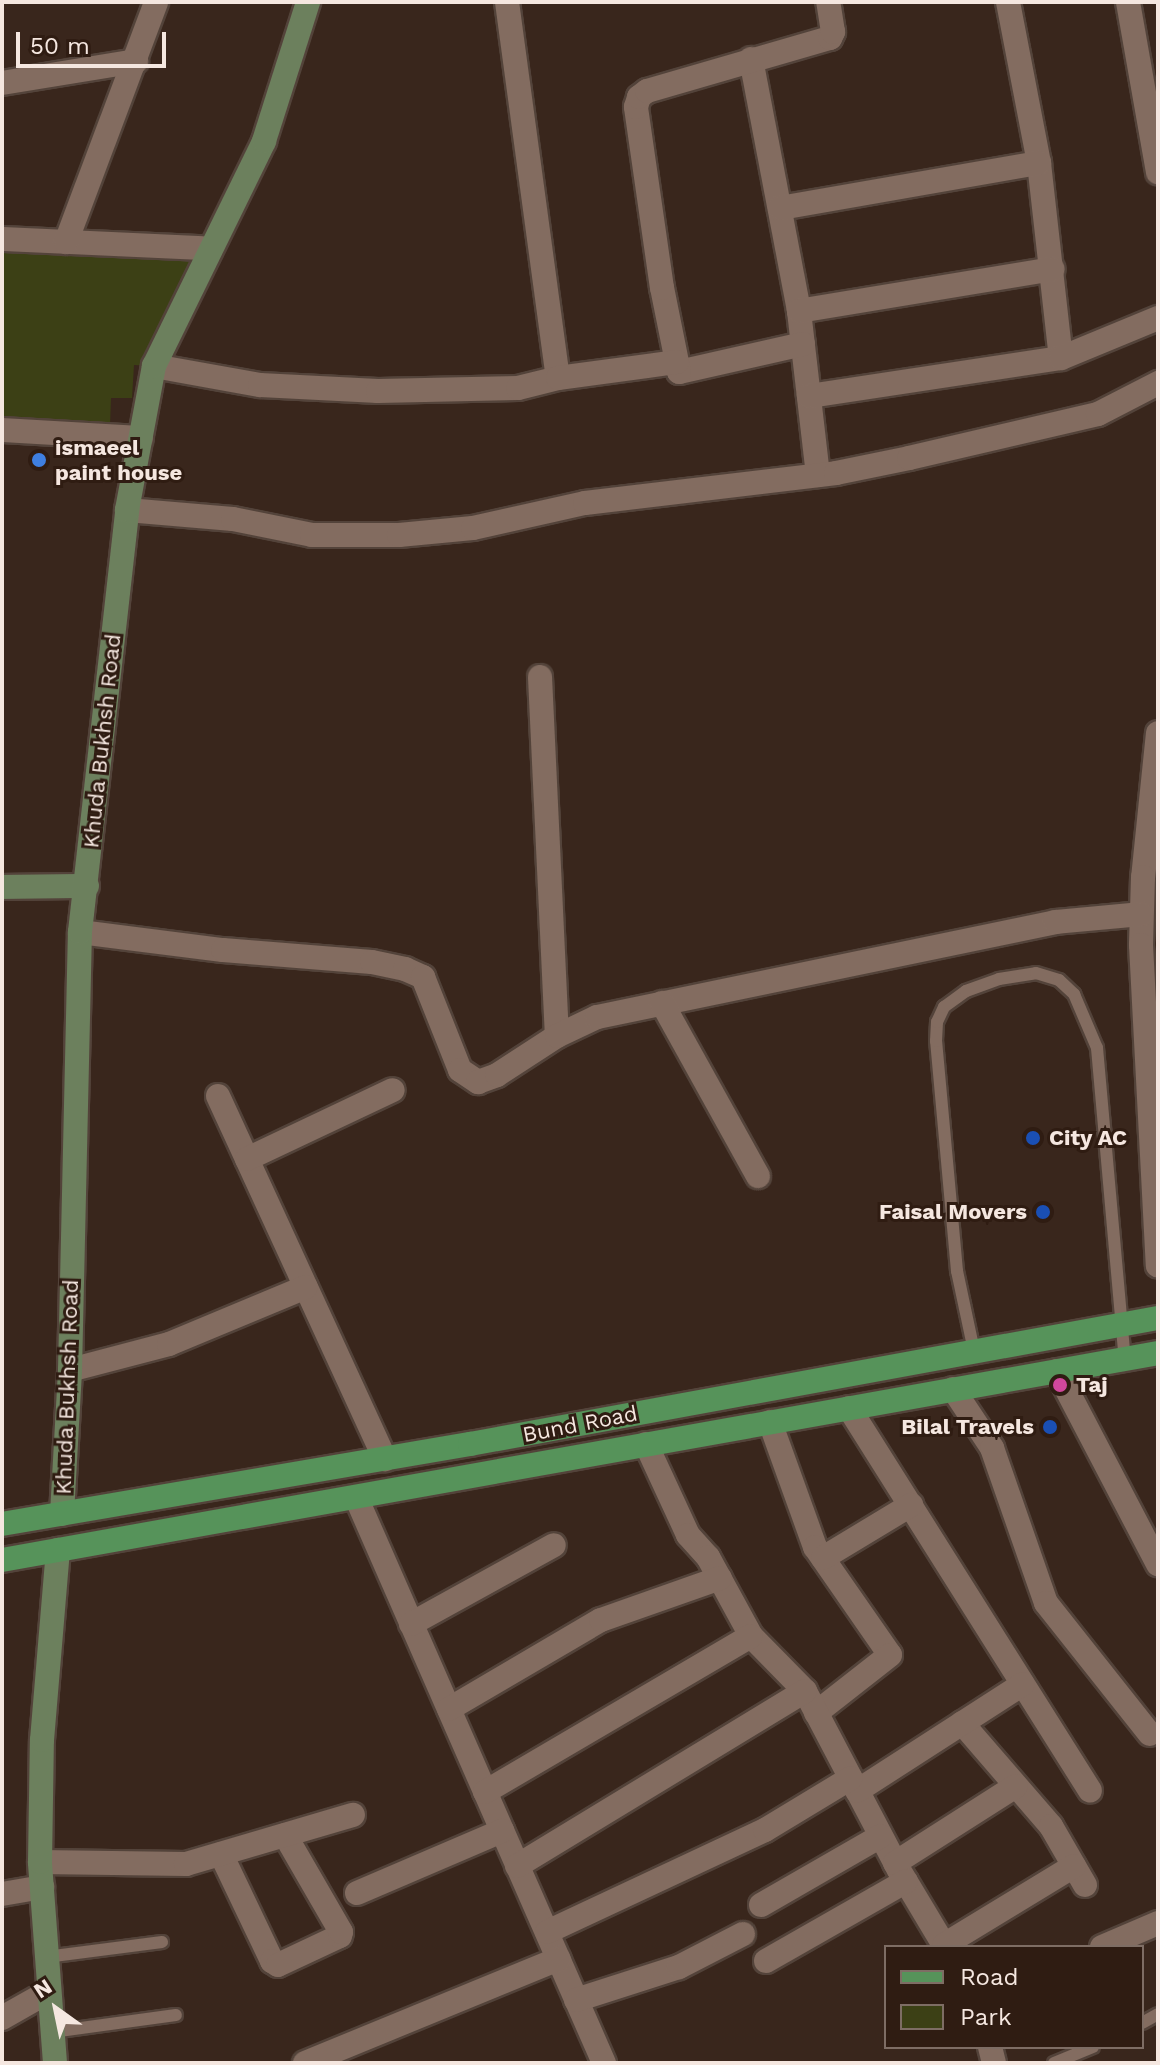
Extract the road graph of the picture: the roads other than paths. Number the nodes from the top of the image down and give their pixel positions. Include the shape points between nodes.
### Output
1 (156, 2) edge
2 (308, 2) edge
3 (507, 2) edge
4 (828, 2) edge
5 (1008, 2) edge
6 (1128, 2) edge
7 (751, 59) junction
8 (136, 61) junction
9 (2, 83) edge
10 (1039, 163) junction
11 (1158, 172) edge
12 (780, 208) junction
13 (2, 239) edge
14 (66, 242) junction
15 (202, 248) dead end
16 (1053, 269) junction
17 (799, 311) junction
18 (1158, 318) edge
19 (803, 344) junction
20 (1061, 358) junction
21 (677, 362) junction
22 (154, 366) junction
23 (558, 378) junction
24 (1158, 383) edge
25 (809, 396) junction
26 (2, 430) edge
27 (141, 438) junction
28 (818, 475) junction
29 (127, 510) junction
30 (540, 677) dead end
31 (1158, 733) edge
32 (87, 886) junction
33 (2, 887) edge
34 (1141, 914) junction
35 (80, 932) junction
36 (662, 1003) junction
37 (557, 1036) junction
38 (393, 1090) dead end
39 (218, 1096) dead end
40 (247, 1159) junction
41 (758, 1176) dead end
42 (1158, 1266) edge
43 (306, 1287) junction
44 (1158, 1318) edge
45 (1120, 1325) junction
46 (974, 1351) junction
47 (1158, 1353) edge
48 (1125, 1359) junction
49 (70, 1370) junction
50 (1057, 1371) junction
51 (953, 1389) junction
52 (849, 1408) junction
53 (770, 1422) junction
54 (646, 1444) junction
55 (385, 1459) junction
56 (356, 1497) junction
57 (911, 1505) junction
58 (62, 1514) junction
59 (2, 1524) edge
60 (554, 1545) dead end
61 (58, 1550) junction
62 (823, 1558) junction
63 (2, 1560) edge
64 (1158, 1564) edge
65 (720, 1578) junction
66 (411, 1624) junction
67 (751, 1636) junction
68 (1023, 1684) junction
69 (805, 1691) junction
70 (449, 1709) junction
71 (816, 1713) junction
72 (962, 1723) junction
73 (1150, 1734) dead end
74 (854, 1785) junction
75 (1016, 1786) junction
76 (1090, 1790) dead end
77 (485, 1792) junction
78 (353, 1815) dead end
79 (502, 1831) junction
80 (285, 1835) junction
81 (881, 1836) junction
82 (221, 1854) junction
83 (40, 1862) junction
84 (517, 1866) junction
85 (900, 1872) junction
86 (42, 1887) junction
87 (357, 1893) dead end
88 (2, 1894) edge
89 (761, 1905) dead end
90 (1158, 1923) edge
91 (547, 1932) junction
92 (743, 1934) dead end
93 (162, 1942) dead end
94 (943, 1945) edge
95 (946, 1945) edge
96 (1107, 1945) edge
97 (46, 1957) junction
98 (558, 1959) junction
99 (766, 1961) dead end
100 (48, 1992) junction
101 (576, 2000) junction
102 (176, 2015) dead end
103 (2, 2018) edge
104 (52, 2032) junction
105 (1088, 2049) edge
106 (55, 2063) edge
107 (305, 2063) edge
108 (604, 2063) edge
109 (1054, 2063) edge

1 - 8 street
2 - 22 street, Khuda Bukhsh Road via 264,141
3 - 23 street
4 - 7 street via 830,38
5 - 10 street
6 - 11 street
7 - 12 street
7 - 21 street via 647,91 636,107
8 - 9 street
8 - 14 street
10 - 12 street
10 - 16 street
12 - 17 street
13 - 14 street
14 - 15 street
16 - 17 street
16 - 20 street
17 - 19 street
18 - 20 street
19 - 21 street via 679,372
19 - 25 street
20 - 25 street
21 - 23 street
22 - 23 street via 260,385 378,391 518,388
22 - 27 street, Khuda Bukhsh Road
24 - 28 street via 1098,414
25 - 28 street
26 - 27 street
27 - 29 street, Khuda Bukhsh Road
28 - 29 street via 585,503 473,528 399,535 312,535 233,519
29 - 32 street, Khuda Bukhsh Road
30 - 37 street
31 - 34 street
32 - 33 street
32 - 35 street, Khuda Bukhsh Road
34 - 36 street via 1055,922
34 - 42 street
35 - 37 street via 405,969 423,977 460,1070 478,1082 523,1061
35 - 49 street, Khuda Bukhsh Road
36 - 37 street via 597,1017
36 - 41 street
38 - 40 street
39 - 40 street
40 - 43 street
43 - 49 street via 169,1344
43 - 55 street
44 - 45 main road, Bund Road
45 - 46 main road, Bund Road
45 - 46 lane via 1097,1048 1074,994 1059,980 1036,973 999,979 966,991 944,1007 937,1022 957,1271
45 - 48 lane
46 - 55 main road, Bund Road
47 - 48 main road, Bund Road
48 - 50 main road, Bund Road
49 - 58 street, Khuda Bukhsh Road
50 - 51 main road, Bund Road
50 - 64 street
51 - 52 main road, Bund Road
51 - 73 street via 992,1448 1046,1603
52 - 53 main road, Bund Road
52 - 57 street
53 - 54 main road, Bund Road
53 - 62 street
54 - 56 main road, Bund Road
54 - 65 street via 688,1535
55 - 58 main road, Bund Road
56 - 61 main road, Bund Road
56 - 66 street
57 - 62 street
57 - 68 street
58 - 59 main road, Bund Road
60 - 66 street
61 - 63 main road, Bund Road
61 - 83 street via 42,1740
62 - 71 street via 890,1655
65 - 67 street
65 - 70 street via 601,1620
66 - 70 street
67 - 69 street
67 - 77 street
68 - 72 street
68 - 76 street
69 - 71 street
69 - 84 street
70 - 77 street
71 - 74 street
72 - 74 street
72 - 75 street
74 - 81 street
74 - 91 street
75 - 85 street
75 - 95 street via 1051,1826 1080,1875
77 - 79 street
78 - 80 street
79 - 84 street
79 - 87 street
80 - 82 street
80 - 82 street via 341,1932 278,1965
81 - 85 street
81 - 89 street
82 - 83 street via 186,1864
83 - 86 street
84 - 91 street
85 - 94 street
85 - 99 street
86 - 88 street
86 - 97 street
90 - 96 street
91 - 98 street
92 - 101 street via 679,1967
93 - 97 lane
97 - 100 street
98 - 101 street
98 - 107 street
100 - 103 street
100 - 104 street
101 - 108 street
102 - 104 lane
104 - 106 street
105 - 109 lane

